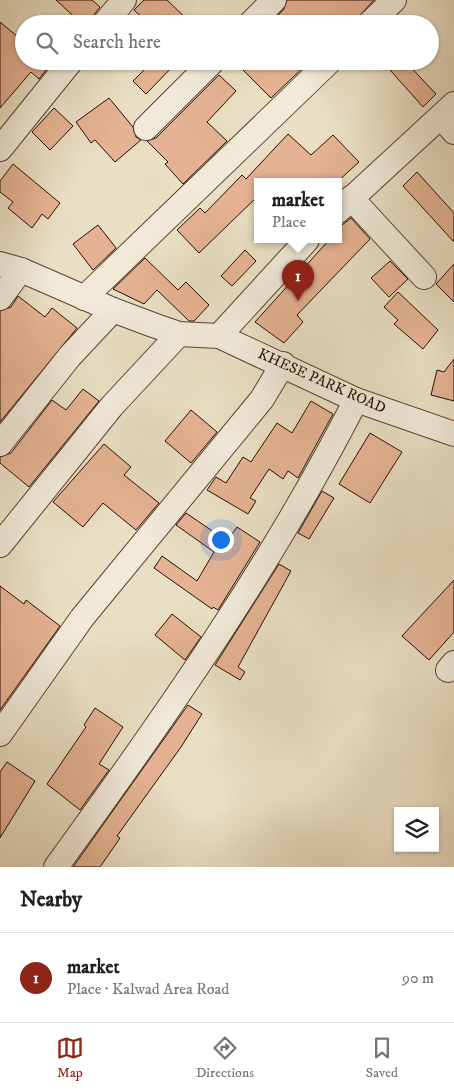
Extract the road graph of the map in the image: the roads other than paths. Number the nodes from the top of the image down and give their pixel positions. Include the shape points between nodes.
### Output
1 (124, 0) edge
2 (274, 0) edge
3 (394, 0) edge
4 (112, 15) edge
5 (259, 15) edge
6 (379, 15) edge
7 (64, 70) edge
8 (204, 70) edge
9 (321, 70) edge
10 (449, 118) edge
11 (146, 128) dead end
12 (0, 149) edge
13 (345, 204) edge
14 (303, 243) edge
15 (10, 267) edge
16 (424, 277) dead end
17 (0, 298) edge
18 (84, 298) junction
19 (113, 310) junction
20 (179, 334) junction
21 (218, 336) junction
22 (283, 364) junction
23 (356, 400) junction
24 (454, 434) edge
25 (0, 444) edge
26 (0, 545) edge
27 (0, 734) edge
28 (56, 867) edge

1 - 4 street
2 - 5 street
3 - 6 street
7 - 12 street
8 - 11 street
9 - 18 street
10 - 13 street
13 - 16 street
14 - 21 street
15 - 17 street
15 - 18 street
18 - 19 street
19 - 20 street
19 - 25 street via 70,356
20 - 21 street
20 - 26 street via 112,406
21 - 22 street, KHESE PARK ROAD
22 - 23 street, KHESE PARK ROAD
22 - 27 street via 262,399 82,618
23 - 24 street, KHESE PARK ROAD
23 - 28 street via 320,470 218,639

